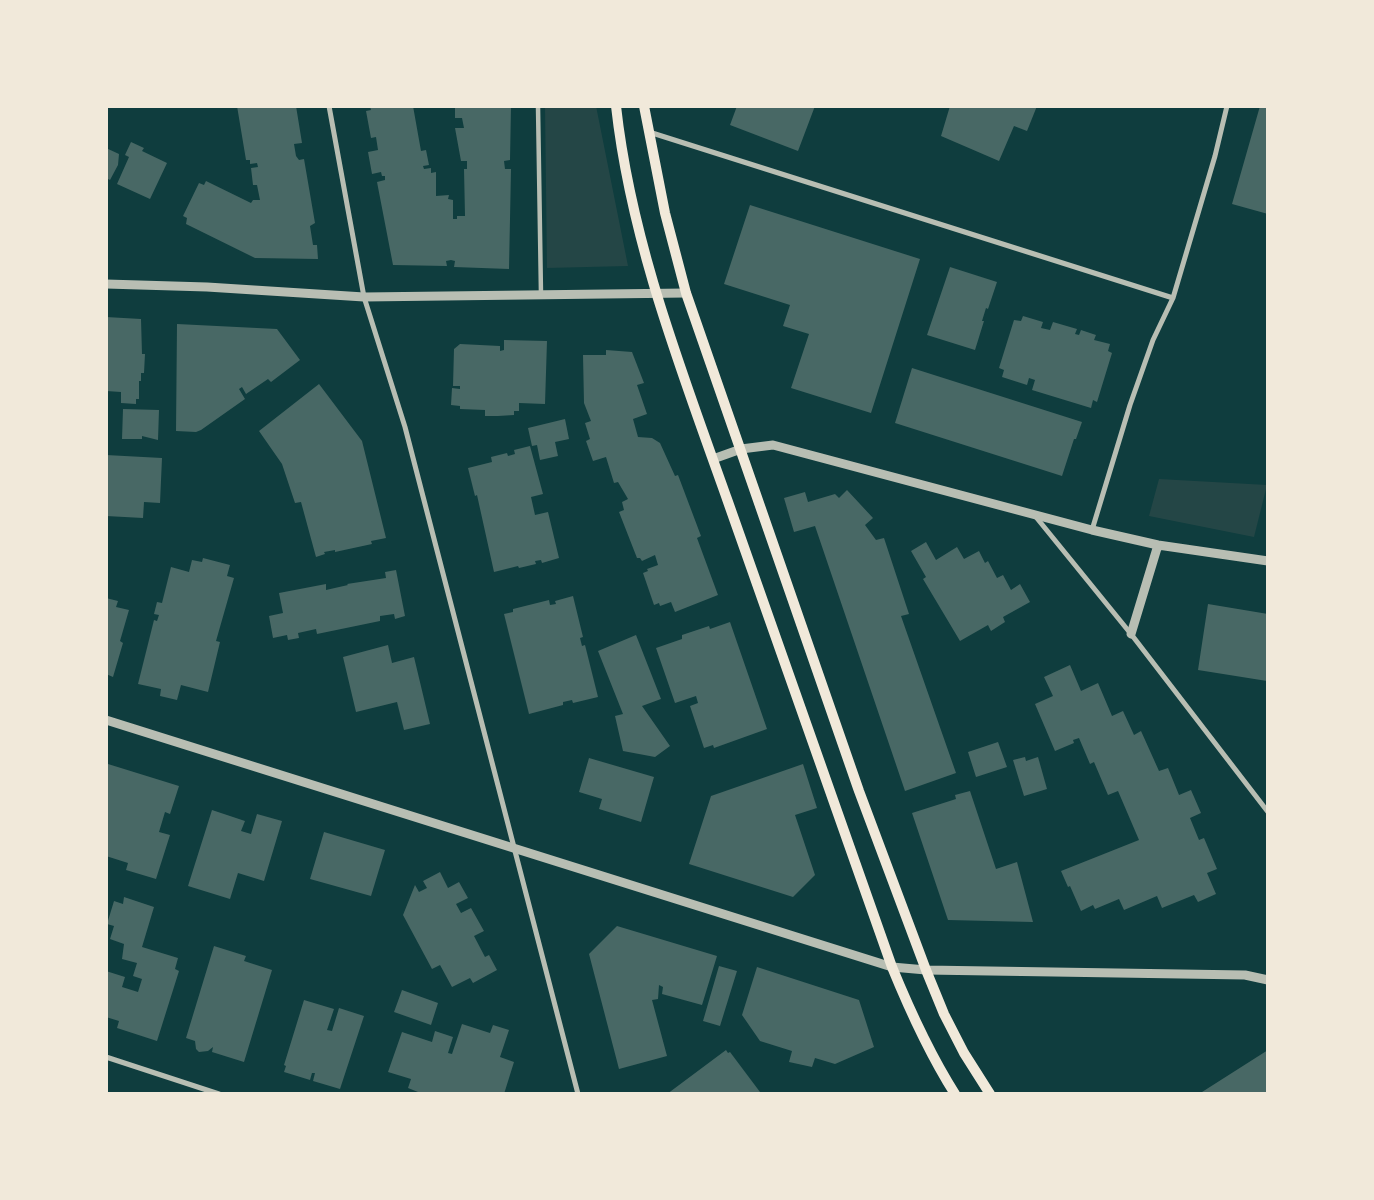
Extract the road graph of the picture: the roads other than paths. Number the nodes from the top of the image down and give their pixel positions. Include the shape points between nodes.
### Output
1 (329, 106) edge
2 (538, 106) edge
3 (616, 106) edge
4 (644, 106) edge
5 (1227, 106) edge
6 (647, 131) junction
7 (106, 284) edge
8 (656, 293) junction
9 (686, 293) junction
10 (540, 296) junction
11 (364, 297) junction
12 (1173, 298) junction
13 (741, 449) junction
14 (713, 459) junction
15 (1036, 517) junction
16 (1092, 530) junction
17 (1158, 545) junction
18 (1268, 561) edge
19 (1131, 634) junction
20 (106, 720) edge
21 (1268, 812) edge
22 (512, 846) junction
23 (892, 967) junction
24 (926, 970) junction
25 (1268, 980) edge
26 (106, 1058) edge
27 (219, 1094) edge
28 (578, 1094) edge
29 (955, 1094) edge
30 (990, 1094) edge

1 - 11 street
2 - 10 street
3 - 8 main road via 636,215
4 - 6 main road
5 - 12 street
6 - 9 main road via 664,213
6 - 12 street
7 - 11 street
8 - 9 street
8 - 10 street
8 - 14 main road
9 - 13 main road
10 - 11 street
11 - 22 street via 405,427
12 - 16 street via 1153,340 1130,405
13 - 14 street
13 - 15 street via 773,445
13 - 24 main road via 859,791
14 - 23 main road
15 - 16 street
15 - 19 street
16 - 17 street
17 - 18 street
17 - 19 street
19 - 21 street
20 - 22 street
22 - 23 street
22 - 28 street
23 - 24 street
23 - 29 main road via 914,1021
24 - 25 street via 1245,975
24 - 30 main road via 964,1053
26 - 27 street

